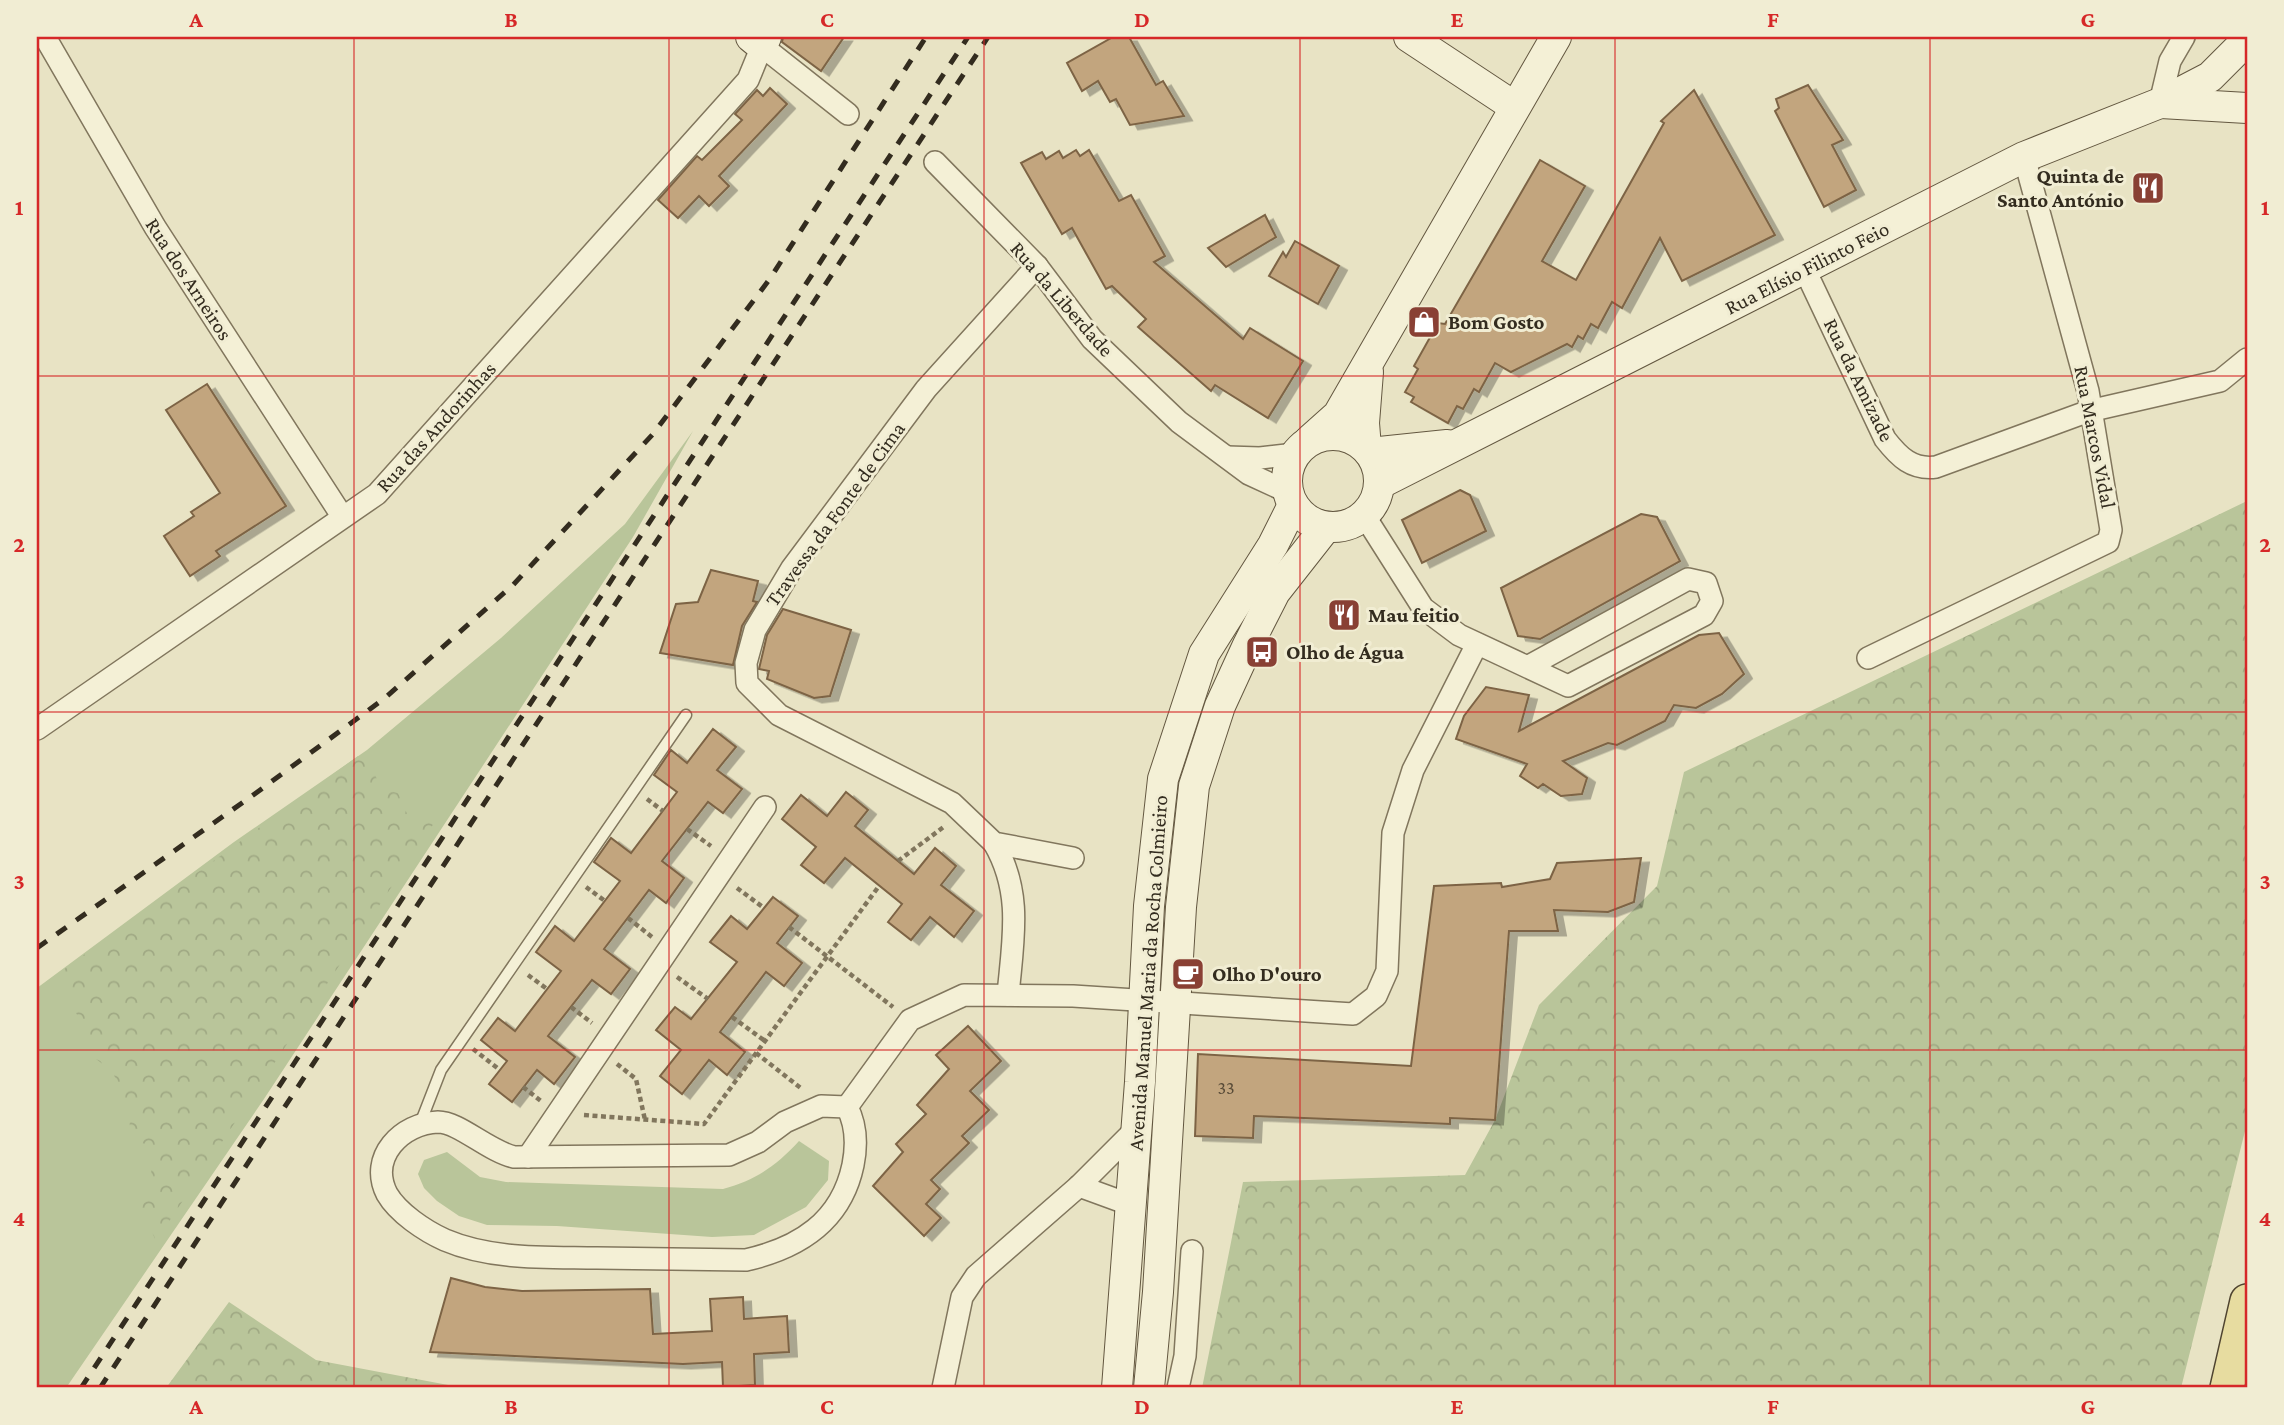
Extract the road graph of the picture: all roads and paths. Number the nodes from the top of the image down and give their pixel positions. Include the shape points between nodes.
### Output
1 (45, 37) edge
2 (1409, 37) edge
3 (1556, 37) edge
4 (2184, 37) edge
5 (759, 40) edge
6 (2247, 40) edge
7 (2160, 103) junction
8 (1515, 107) junction
9 (2247, 108) edge
10 (848, 114) dead end
11 (2024, 157) junction
12 (935, 162) dead end
13 (1037, 266) junction
14 (1805, 270) junction
15 (2247, 359) edge
16 (1369, 365) junction
17 (2089, 411) junction
18 (1458, 444) junction
19 (1303, 447) junction
20 (1368, 451) junction
21 (1227, 457) junction
22 (1379, 484) junction
23 (1290, 499) junction
24 (1364, 515) junction
25 (342, 516) junction
26 (1326, 527) junction
27 (1477, 644) junction
28 (1868, 658) dead end
29 (1529, 666) junction
30 (686, 715) dead end
31 (37, 729) edge
32 (765, 807) dead end
33 (964, 812) junction
34 (687, 829) dead end
35 (994, 843) junction
36 (1073, 859) dead end
37 (898, 861) dead end
38 (724, 867) junction
39 (879, 886) dead end
40 (764, 908) dead end
41 (789, 927) dead end
42 (827, 956) junction
43 (514, 964) junction
44 (659, 964) junction
45 (547, 989) dead end
46 (1008, 995) junction
47 (708, 999) dead end
48 (1144, 1001) junction
49 (1188, 1003) junction
50 (732, 1017) dead end
51 (910, 1020) junction
52 (462, 1040) junction
53 (765, 1041) junction
54 (600, 1051) junction
55 (756, 1053) junction
56 (500, 1070) dead end
57 (807, 1093) dead end
58 (847, 1107) junction
59 (558, 1113) junction
60 (645, 1120) junction
61 (419, 1124) junction
62 (1135, 1130) junction
63 (528, 1157) junction
64 (1079, 1186) junction
65 (1131, 1205) junction
66 (1192, 1251) dead end
67 (2247, 1301) edge
68 (943, 1388) edge
69 (1117, 1388) edge
70 (1149, 1388) edge
71 (1178, 1388) edge
72 (2227, 1388) edge

1 - 25 street, Rua dos Arneiros via 155,228
2 - 8 main road
3 - 8 main road
4 - 7 street via 2170,61
5 - 10 street
5 - 25 street, Rua das Andorinhas via 748,80 377,494
6 - 7 main road, Rua Elísio Filinto Feio via 2210,77
7 - 9 main road
7 - 11 main road, Rua Elísio Filinto Feio
8 - 16 main road
11 - 14 main road, Rua Elísio Filinto Feio
11 - 17 street, Rua Marcos Vidal via 2088,391
12 - 13 street, Rua da Liberdade
13 - 21 street, Rua da Liberdade via 1092,339 1179,422
13 - 33 street, Travessa da Fonte de Cima via 926,389 792,568 755,629 746,663 747,683 779,715
14 - 17 street, Rua da Amizade via 1885,439 1899,456 1920,469
14 - 18 main road, Rua Elísio Filinto Feio
15 - 17 street via 2220,381
16 - 19 main road via 1338,415
16 - 20 main road via 1364,423
17 - 28 street, Rua Marcos Vidal via 2111,511 2108,542
18 - 20 main road, Rua Elísio Filinto Feio
18 - 22 main road, Rua Elísio Filinto Feio
19 - 20 main road via 1340,435
19 - 21 street via 1260,458
19 - 23 main road via 1286,479
20 - 22 main road
21 - 23 street, Rua da Liberdade
22 - 24 main road
23 - 26 main road via 1313,523
23 - 48 main road, Avenida Manuel Maria da Rocha Colmieiro via 1273,545 1204,654 1163,779
24 - 26 main road via 1353,523
24 - 27 street via 1423,608
25 - 31 street, Rua das Andorinhas
26 - 49 main road, Avenida Manuel Maria da Rocha Colmieiro via 1275,592 1220,706 1194,786 1181,907
27 - 29 street
27 - 49 street via 1413,770 1393,833 1387,971 1376,996 1353,1014
29 - 29 street via 1568,686 1704,615 1712,601 1706,583 1688,579
30 - 43 lane
32 - 38 street
33 - 35 street, Travessa da Fonte de Cima
33 - 37 path
34 - 38 path
35 - 36 street
35 - 46 street, Travessa da Fonte de Cima via 1008,866 1013,886
38 - 40 path
38 - 44 street
39 - 42 path
41 - 42 path
42 - 51 path
42 - 53 path
43 - 45 path
43 - 52 lane
44 - 47 path
44 - 54 street
46 - 48 street
46 - 51 street via 964,995
48 - 49 street
48 - 62 main road, Avenida Manuel Maria da Rocha Colmieiro
49 - 70 main road, Avenida Manuel Maria da Rocha Colmieiro
50 - 53 path
51 - 58 street
52 - 56 path
52 - 61 lane via 441,1070
53 - 55 path
54 - 59 street
54 - 60 path via 636,1079
55 - 57 path
55 - 60 path via 704,1124
58 - 61 street via 855,1123 855,1156 843,1200 802,1239 776,1253 746,1260 524,1257 443,1239 401,1210 383,1184 389,1146
58 - 63 street via 821,1106 729,1155
59 - 60 path
59 - 63 street
61 - 63 street via 441,1122 499,1153
62 - 64 street
62 - 65 main road, Avenida Manuel Maria da Rocha Colmieiro
64 - 65 street
64 - 68 street via 976,1276 962,1297
65 - 69 main road, Avenida Manuel Maria da Rocha Colmieiro
66 - 71 street via 1185,1356
67 - 72 main road

